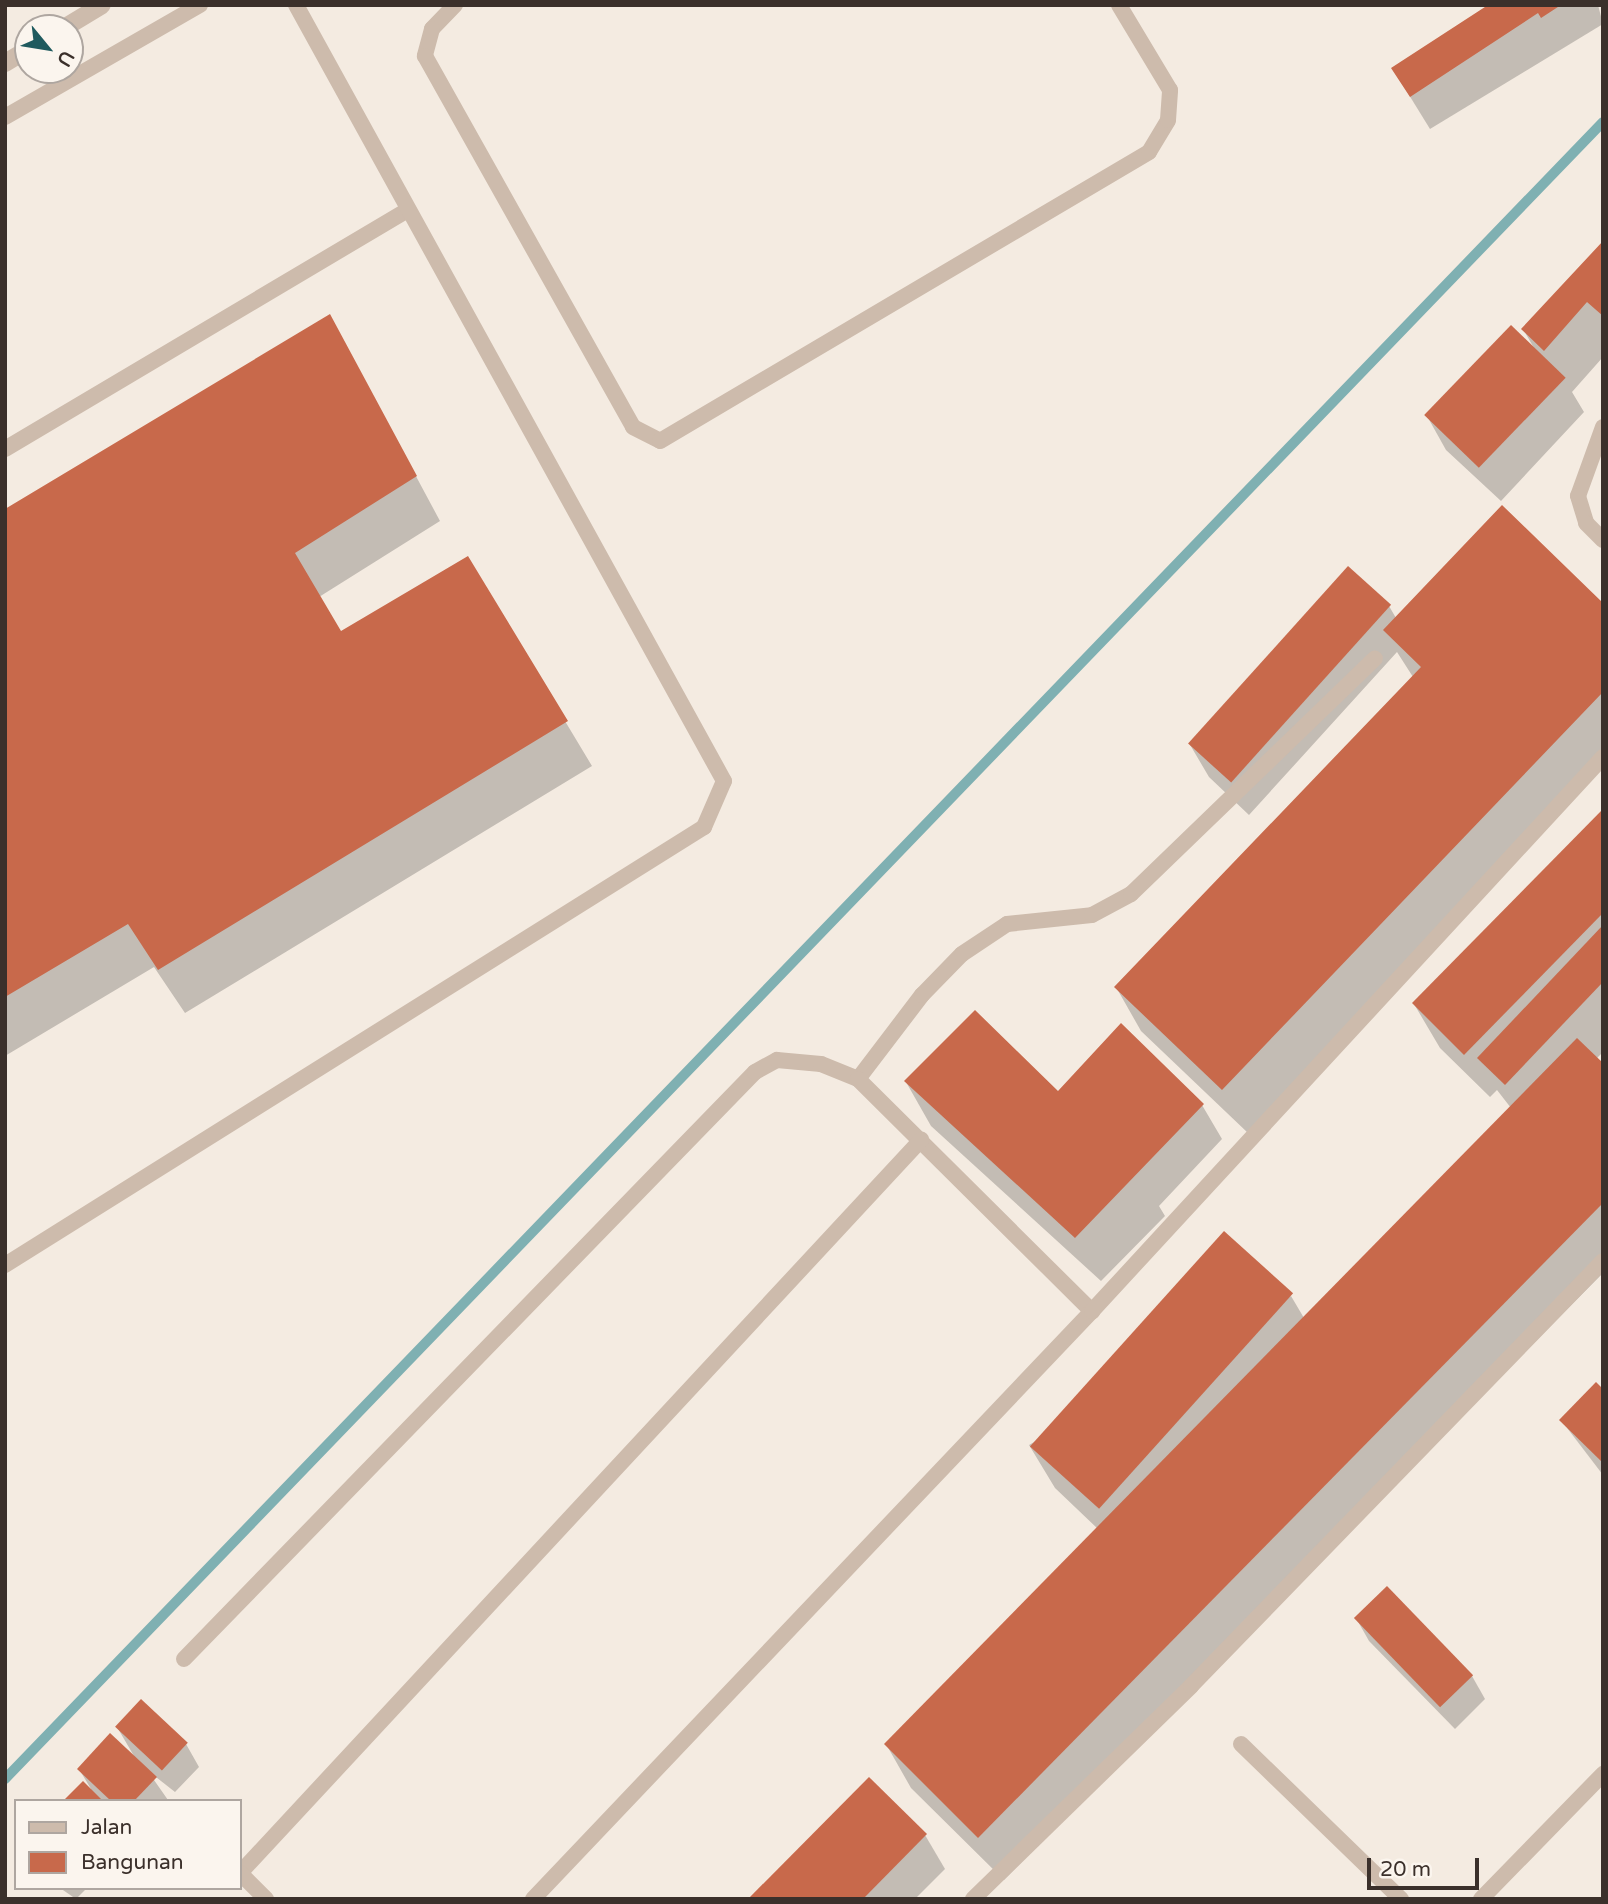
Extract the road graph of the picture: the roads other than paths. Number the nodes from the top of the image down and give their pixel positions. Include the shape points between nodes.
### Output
1 (102, 5) edge
2 (200, 5) edge
3 (296, 5) edge
4 (455, 5) edge
5 (1119, 5) edge
6 (84, 16) edge
7 (5, 117) edge
8 (407, 210) junction
9 (1603, 427) edge
10 (5, 449) edge
11 (1603, 540) edge
12 (1376, 658) dead end
13 (1603, 757) edge
14 (858, 1079) junction
15 (921, 1140) junction
16 (1603, 1261) edge
17 (5, 1265) edge
18 (1092, 1311) junction
19 (184, 1659) dead end
20 (1241, 1744) dead end
21 (1603, 1774) edge
22 (242, 1871) edge
23 (242, 1875) edge
24 (266, 1899) edge
25 (533, 1899) edge
26 (973, 1899) edge
27 (1401, 1899) edge
28 (1481, 1899) edge

1 - 6 street
2 - 7 lane
3 - 8 lane
4 - 5 lane via 432,29 425,56 633,427 660,441 1149,152 1168,120 1170,90
8 - 10 lane
8 - 17 lane via 724,781 704,827
9 - 11 lane via 1578,496 1586,523
12 - 14 lane via 1131,894 1092,915 1007,923 962,954 922,995
13 - 18 lane
14 - 15 lane
14 - 19 lane via 798,1060 777,1060 755,1072
15 - 18 lane
15 - 22 lane
16 - 26 lane via 1191,1686
18 - 25 lane
20 - 27 lane
21 - 28 lane
23 - 24 lane

